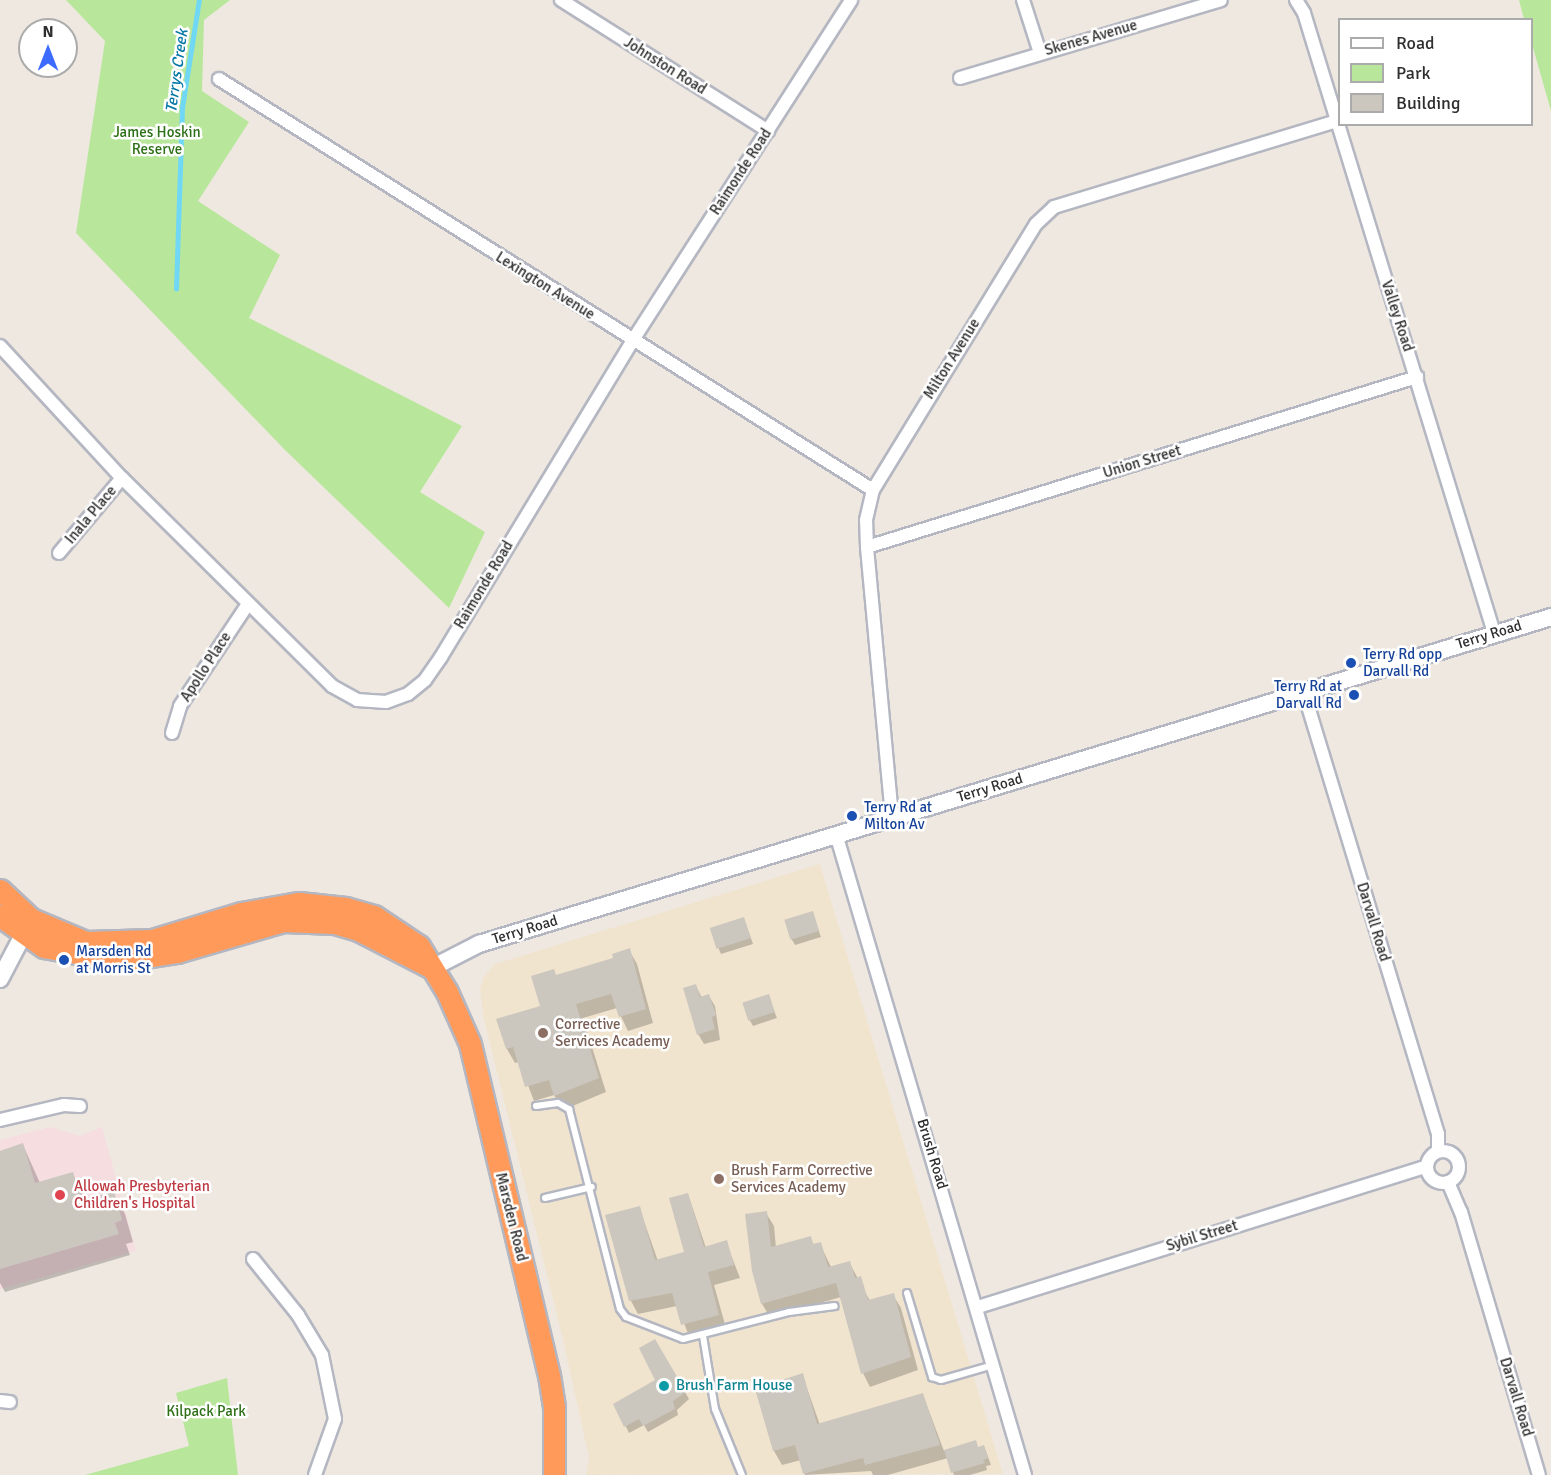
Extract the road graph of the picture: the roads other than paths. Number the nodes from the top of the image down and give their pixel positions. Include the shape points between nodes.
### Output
1 (561, 0) edge
2 (851, 0) edge
3 (1023, 0) edge
4 (1221, 0) edge
5 (1296, 0) edge
6 (1040, 53) junction
7 (960, 78) dead end
8 (219, 79) dead end
9 (1338, 121) edge
10 (1340, 126) edge
11 (768, 131) junction
12 (633, 340) junction
13 (0, 346) edge
14 (1417, 377) junction
15 (122, 478) junction
16 (873, 490) junction
17 (867, 547) junction
18 (59, 553) dead end
19 (248, 604) junction
20 (1551, 616) edge
21 (1494, 633) junction
22 (1304, 693) junction
23 (172, 733) dead end
24 (892, 817) junction
25 (836, 834) junction
26 (0, 890) edge
27 (0, 916) edge
28 (23, 935) junction
29 (432, 968) junction
30 (0, 979) edge
31 (80, 1106) dead end
32 (536, 1106) dead end
33 (0, 1120) edge
34 (1438, 1151) junction
35 (1426, 1167) junction
36 (1448, 1182) junction
37 (592, 1188) junction
38 (545, 1198) dead end
39 (253, 1259) dead end
40 (907, 1293) dead end
41 (835, 1306) dead end
42 (978, 1306) junction
43 (703, 1336) junction
44 (994, 1365) junction
45 (315, 1475) edge
46 (554, 1475) edge
47 (742, 1475) edge
48 (1025, 1475) edge
49 (1539, 1475) edge

1 - 11 street, Johnston Road
2 - 11 street, Raimonde Road
3 - 6 street
4 - 6 street, Skenes Avenue
5 - 9 street, Valley Road via 1304,13
6 - 7 street, Skenes Avenue
8 - 12 street, Lexington Avenue
9 - 16 street, Milton Avenue via 1054,207 1036,224
10 - 14 street, Valley Road
11 - 12 street, Raimonde Road
12 - 16 street, Lexington Avenue
12 - 19 street, Raimonde Road via 441,657 425,680 408,694 386,702 357,700 332,686
13 - 15 street, Raimonde Road
14 - 17 street, Union Street
14 - 21 street, Valley Road
15 - 18 street, Inala Place
15 - 19 street, Raimonde Road
16 - 17 street, Milton Avenue via 866,520
17 - 24 street, Milton Avenue
19 - 23 street, Apollo Place via 180,706
20 - 21 street, Terry Road
21 - 22 street, Terry Road
22 - 24 street, Terry Road
22 - 34 street, Darvall Road via 1438,1134
24 - 25 street, Terry Road
25 - 29 street, Terry Road via 479,944
25 - 42 street, Brush Road
26 - 29 highway, Marsden Road via 31,919 55,932 103,944 178,935 285,904 318,903 346,908 374,916 405,935 419,946
27 - 28 highway
28 - 29 highway via 68,954 119,961 177,952 258,926 309,921 358,930
28 - 30 street
29 - 46 highway, Marsden Road via 470,1044 549,1376
31 - 33 street via 64,1105
32 - 37 lane via 558,1103 569,1109
34 - 35 street via 1431,1155
34 - 36 street via 1446,1151 1457,1160 1458,1172
35 - 36 street via 1431,1178
35 - 42 street, Sybil Street
36 - 49 street, Darvall Road via 1461,1212
37 - 38 lane
37 - 43 lane via 620,1309 626,1317 683,1339
39 - 45 street via 298,1315 322,1356 335,1419
40 - 44 lane via 932,1377 941,1380
41 - 43 lane via 789,1312
42 - 44 street, Brush Road
43 - 47 lane via 715,1409
44 - 48 street, Brush Road

